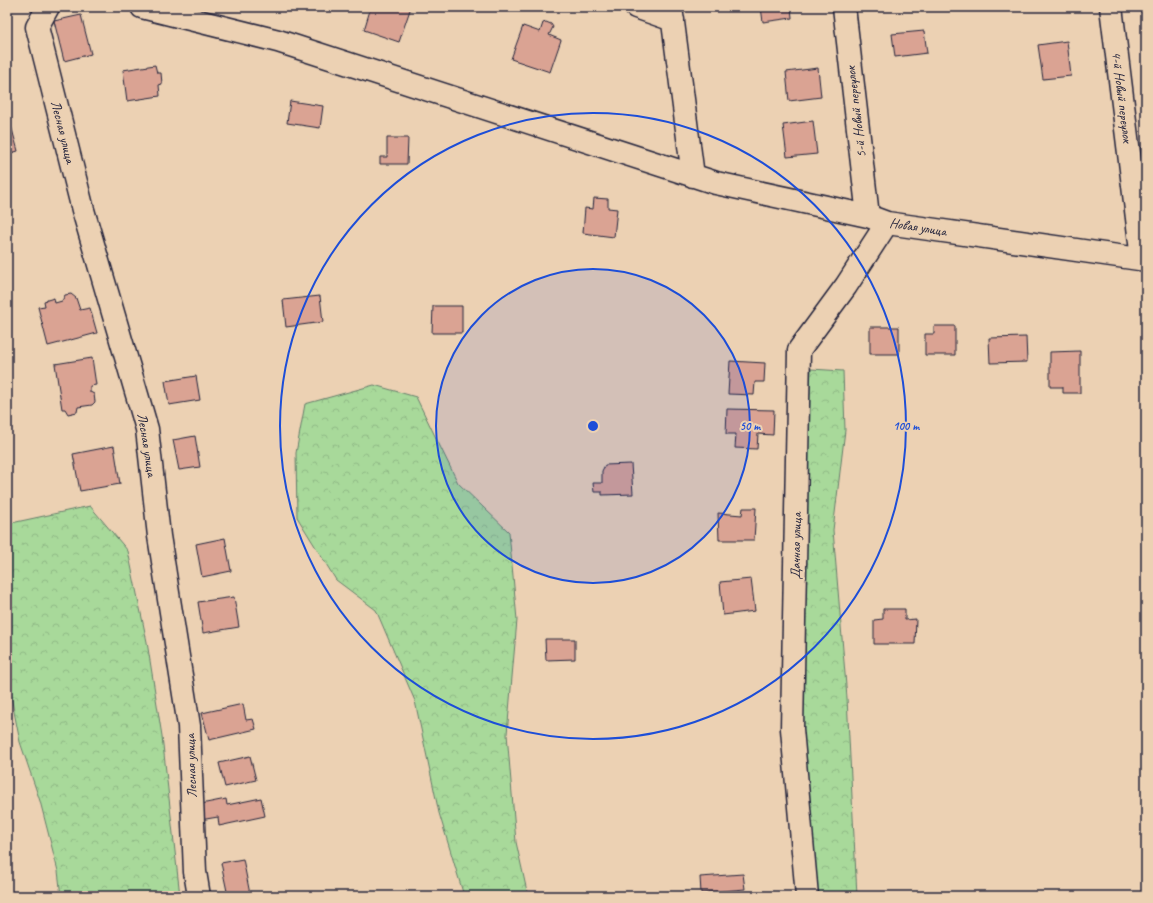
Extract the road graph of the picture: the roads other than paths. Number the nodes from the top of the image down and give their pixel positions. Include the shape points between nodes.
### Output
1 (48, 7) edge
2 (142, 7) edge
3 (636, 7) edge
4 (844, 7) edge
5 (1111, 7) edge
6 (672, 13) edge
7 (693, 176) junction
8 (878, 220) junction
9 (1144, 259) edge
10 (199, 896) edge
11 (807, 896) edge

1 - 10 street, Лесная улица via 37,27 82,210 147,429 159,536 189,726 195,872
2 - 7 street, Новая улица via 278,41
3 - 6 street
4 - 8 street, 5-й Новый переулок
5 - 9 street, 4-й Новый переулок
6 - 7 street
7 - 8 street, Новая улица
8 - 9 street, Новая улица
8 - 11 street, Дачная улица via 846,286 799,350 792,729

